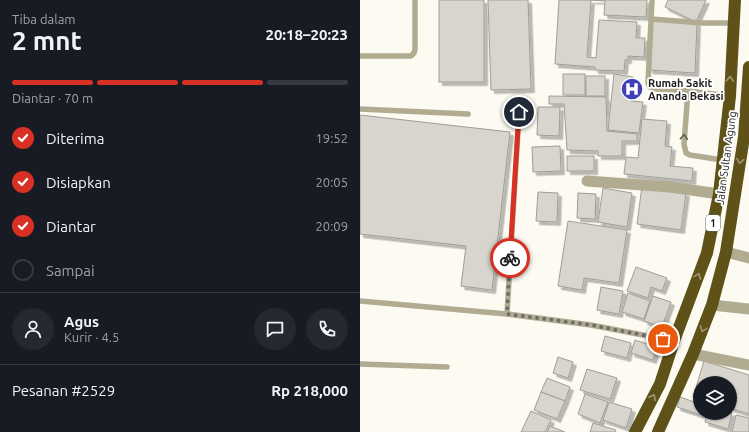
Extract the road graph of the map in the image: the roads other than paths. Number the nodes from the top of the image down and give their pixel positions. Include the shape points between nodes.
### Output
1 (415, 0) edge
2 (652, 0) edge
3 (735, 0) edge
4 (651, 19) junction
5 (733, 23) junction
6 (360, 56) edge
7 (749, 67) edge
8 (688, 91) junction
9 (730, 96) junction
10 (360, 109) edge
11 (519, 112) dead end
12 (468, 114) dead end
13 (746, 138) edge
14 (722, 160) junction
15 (587, 180) dead end
16 (719, 194) junction
17 (726, 252) junction
18 (749, 258) edge
19 (360, 301) edge
20 (712, 305) junction
21 (749, 309) edge
22 (507, 314) junction
23 (674, 341) junction
24 (693, 354) junction
25 (360, 364) edge
26 (749, 365) edge
27 (447, 367) dead end
28 (635, 432) edge
29 (658, 432) edge

1 - 6 lane via 413,54
2 - 4 lane
3 - 5 highway, Jalan Sultan Agung / 1
4 - 5 lane
4 - 8 lane via 648,83 650,87
9 -> 5 highway, Jalan Sultan Agung / 1
7 - 13 highway, Jalan Sultan Agung / 1
8 - 9 lane
14 -> 8 lane via 686,153 684,144
9 - 14 highway, Jalan Sultan Agung / 1
10 - 12 lane
11 - 22 lane
13 -> 17 highway, Jalan Sultan Agung / 1
14 - 16 highway, Jalan Sultan Agung / 1
15 - 16 street
23 -> 16 highway, Jalan Sultan Agung / 1 via 707,253
17 - 18 street
17 - 20 highway, Jalan Sultan Agung / 1
19 - 22 lane
20 - 21 street
20 -> 24 highway, Jalan Sultan Agung / 1
22 - 23 lane via 591,325
28 -> 23 highway, Jalan Sultan Agung / 1 via 660,384
24 - 26 street
24 - 29 highway, Jalan Sultan Agung / 1
25 - 27 lane

